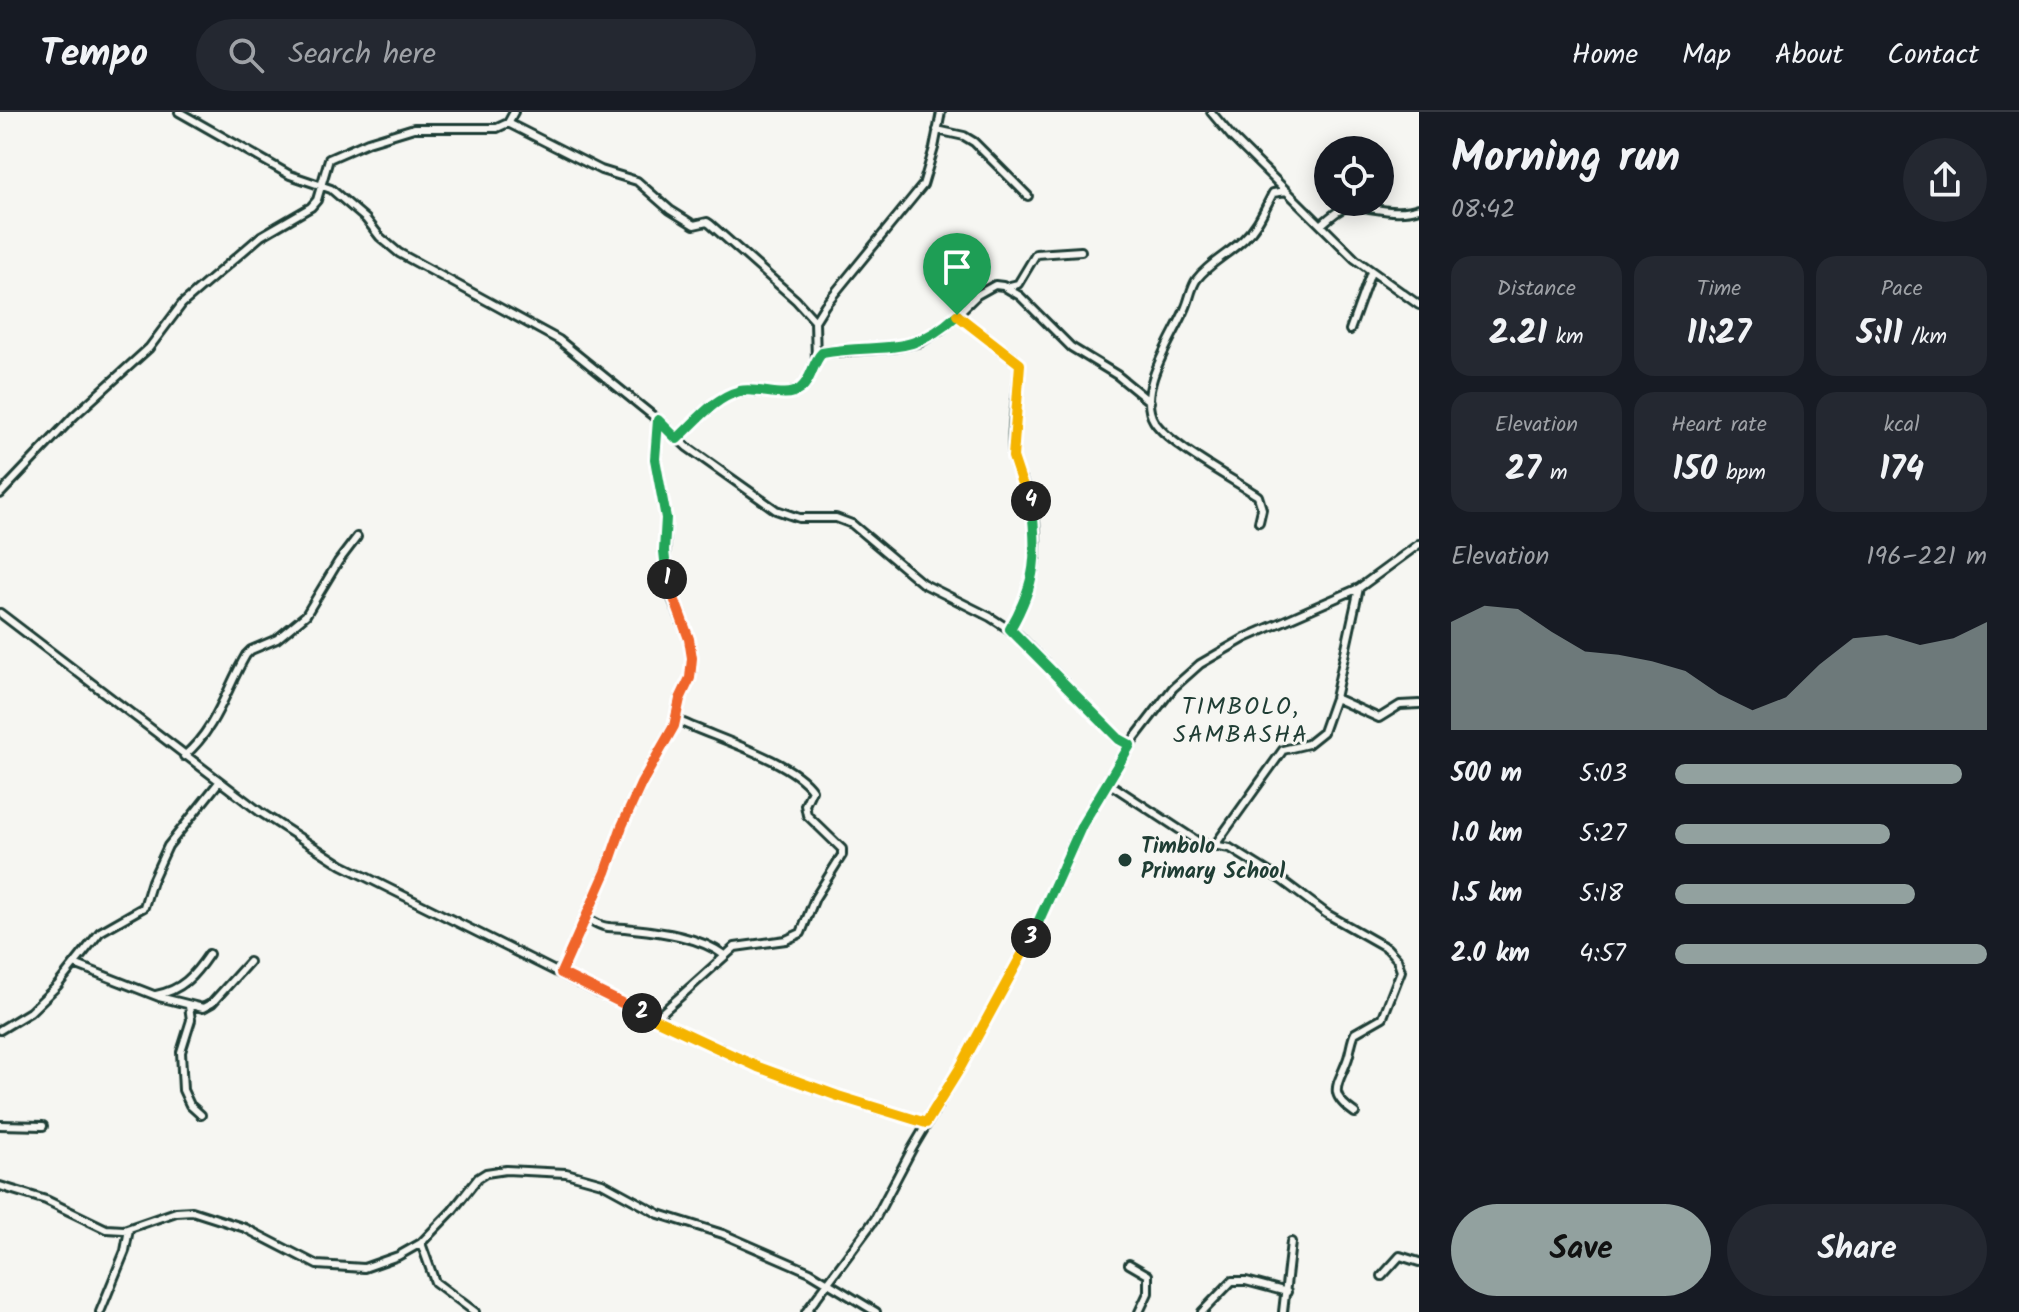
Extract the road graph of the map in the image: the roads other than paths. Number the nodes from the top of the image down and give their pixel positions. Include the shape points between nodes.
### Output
1 (179, 112) edge
2 (514, 112) edge
3 (941, 112) edge
4 (1213, 113) edge
5 (508, 123) junction
6 (937, 130) junction
7 (321, 184) junction
8 (1287, 191) junction
9 (1028, 196) dead end
10 (1419, 208) edge
11 (1321, 225) junction
12 (1081, 251) dead end
13 (1371, 272) junction
14 (1006, 287) junction
15 (1419, 305) edge
16 (957, 315) junction
17 (815, 321) junction
18 (1350, 330) dead end
19 (816, 361) junction
20 (1150, 402) junction
21 (658, 420) junction
22 (677, 439) junction
23 (0, 494) edge
24 (1259, 522) dead end
25 (357, 537) dead end
26 (1419, 544) edge
27 (1359, 588) junction
28 (0, 613) edge
29 (1010, 629) junction
30 (1335, 698) junction
31 (1419, 704) edge
32 (677, 720) junction
33 (1130, 745) junction
34 (184, 756) junction
35 (219, 782) junction
36 (1107, 782) junction
37 (1215, 845) junction
38 (586, 917) junction
39 (209, 954) dead end
40 (724, 955) junction
41 (249, 962) dead end
42 (77, 965) junction
43 (561, 973) junction
44 (152, 995) junction
45 (189, 1006) junction
46 (655, 1019) junction
47 (0, 1030) edge
48 (1355, 1113) dead end
49 (201, 1115) dead end
50 (926, 1123) junction
51 (0, 1125) edge
52 (43, 1126) dead end
53 (0, 1186) edge
54 (129, 1229) junction
55 (1291, 1242) dead end
56 (421, 1243) junction
57 (1419, 1262) edge
58 (1129, 1264) dead end
59 (1382, 1276) dead end
60 (827, 1282) junction
61 (1287, 1292) junction
62 (100, 1312) edge
63 (475, 1312) edge
64 (806, 1312) edge
65 (876, 1312) edge
66 (1139, 1312) edge
67 (1202, 1312) edge
68 (1283, 1312) edge

1 - 7 street via 290,175
2 - 5 street
3 - 6 street
4 - 8 street
5 - 7 street via 497,128 429,127 392,133 334,156
5 - 17 street via 601,170 637,181 694,225 707,222
6 - 9 street via 974,142
6 - 17 street via 923,185
7 - 21 street via 340,195 399,253 559,340
7 - 23 street via 311,207 261,236 182,304 149,348
8 - 11 street
8 - 20 street via 1273,193 1246,238 1196,281 1160,358
10 - 11 street via 1391,213 1349,208
11 - 13 street
12 - 14 street via 1036,254 1018,284
13 - 15 street
13 - 18 street
14 - 16 street via 987,289
14 - 20 street via 1071,347
16 - 19 street via 921,342 827,352
16 - 29 street via 1020,364 1013,457 1032,502 1036,559 1027,599
17 - 19 street
19 - 22 street via 798,391 789,395 753,390 724,397
20 - 24 street via 1158,426 1258,496
21 - 22 street
21 - 32 street via 655,459 666,518 665,570 692,658
22 - 29 street via 783,513 852,524 922,583
25 - 34 street via 306,615 246,655 223,705
26 - 27 street
27 - 30 street
27 - 33 street via 1245,638 1200,664 1173,688
28 - 34 street
29 - 33 street
30 - 31 street via 1379,718 1400,705
30 - 37 street via 1321,736 1283,750
32 - 38 street via 625,818
32 - 40 street via 769,760 807,783 812,790 807,815 843,851 801,933 786,940 744,944
33 - 36 street
34 - 35 street
35 - 42 street via 168,846 144,907 100,932
35 - 43 street via 342,865
36 - 37 street via 1200,843
36 - 50 street via 1073,842 1032,936
37 - 48 street via 1230,848 1375,940 1401,965 1387,1010 1355,1033 1337,1080 1337,1094
38 - 40 street via 609,929 671,936
38 - 43 street
39 - 44 street via 182,986
40 - 46 street
41 - 45 street via 212,1003
42 - 44 street
42 - 47 street via 30,1012
43 - 46 street
44 - 45 street
45 - 49 street via 191,1020 181,1052 183,1090
46 - 50 street via 758,1067
50 - 60 street via 871,1226
51 - 52 street
53 - 54 street via 46,1200 106,1229
54 - 56 street via 192,1211 245,1228 317,1265 340,1268 374,1265
54 - 62 street
55 - 61 street
56 - 60 street via 486,1173 566,1173 602,1183 659,1214 723,1234
56 - 63 street via 435,1282
57 - 59 street via 1400,1256
58 - 66 street via 1148,1275 1148,1293
60 - 64 street
60 - 65 street
61 - 67 street via 1232,1281
61 - 68 street

